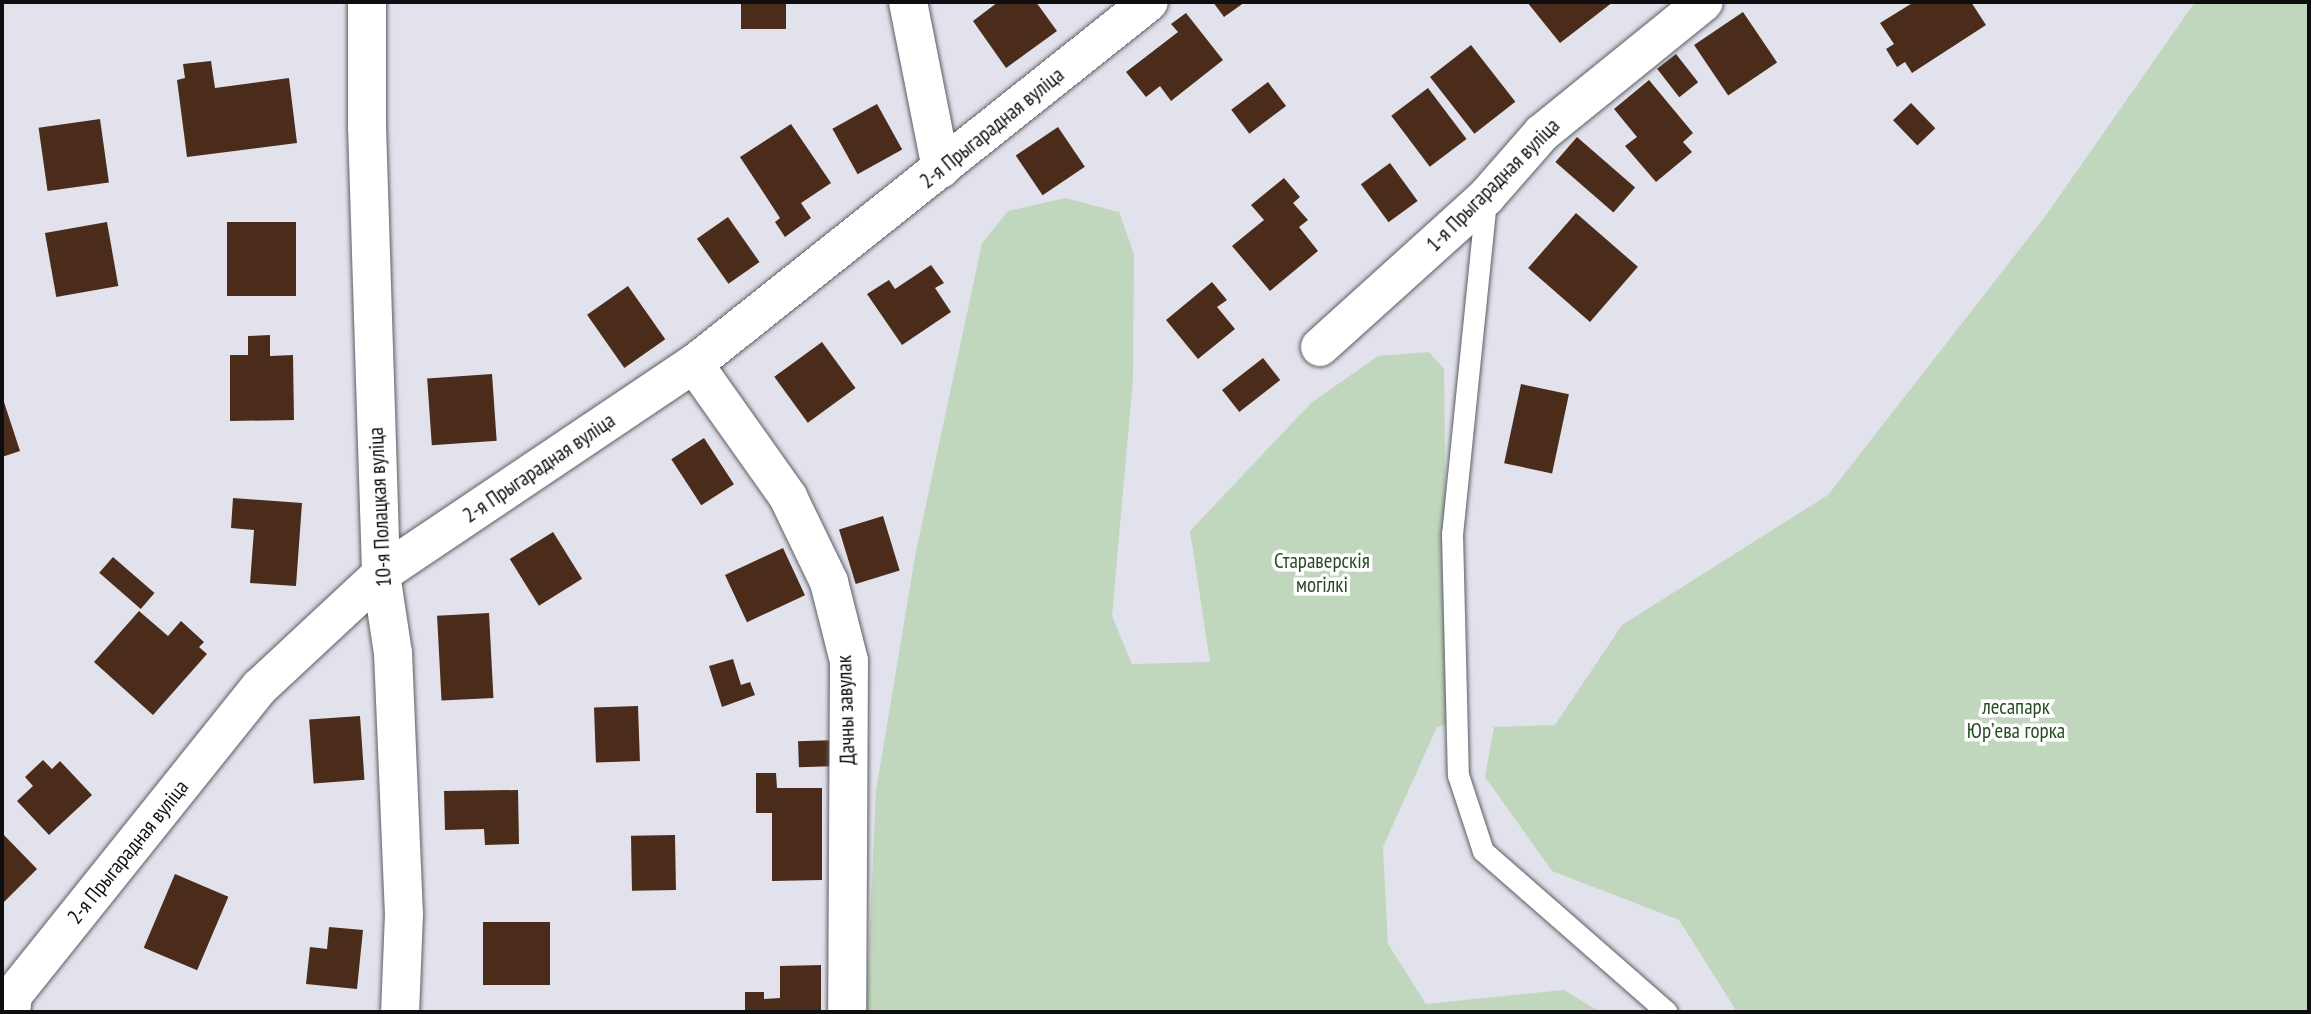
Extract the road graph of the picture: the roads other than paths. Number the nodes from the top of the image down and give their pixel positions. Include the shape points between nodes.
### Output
1 (367, 2) edge
2 (908, 2) edge
3 (1149, 2) edge
4 (1704, 2) edge
5 (941, 169) junction
6 (1486, 197) junction
7 (1320, 347) dead end
8 (694, 364) junction
9 (381, 574) junction
10 (9, 997) edge
11 (400, 1012) edge
12 (847, 1012) edge
13 (1667, 1012) edge

1 - 9 street, 10-я Полацкая вуліца
2 - 5 street
3 - 5 street, 2-я Прыгарадная вуліца
4 - 6 street, 1-я Прыгарадная вуліца via 1542,132
5 - 8 street, 2-я Прыгарадная вуліца
6 - 7 street, 1-я Прыгарадная вуліца
6 - 13 lane via 1452,534 1458,775 1483,851
8 - 9 street, 2-я Прыгарадная вуліца
8 - 12 street, Дачны завулак via 788,497 828,582 849,661
9 - 10 street, 2-я Прыгарадная вуліца via 260,687
9 - 11 street, 10-я Полацкая вуліца via 394,680 404,914

